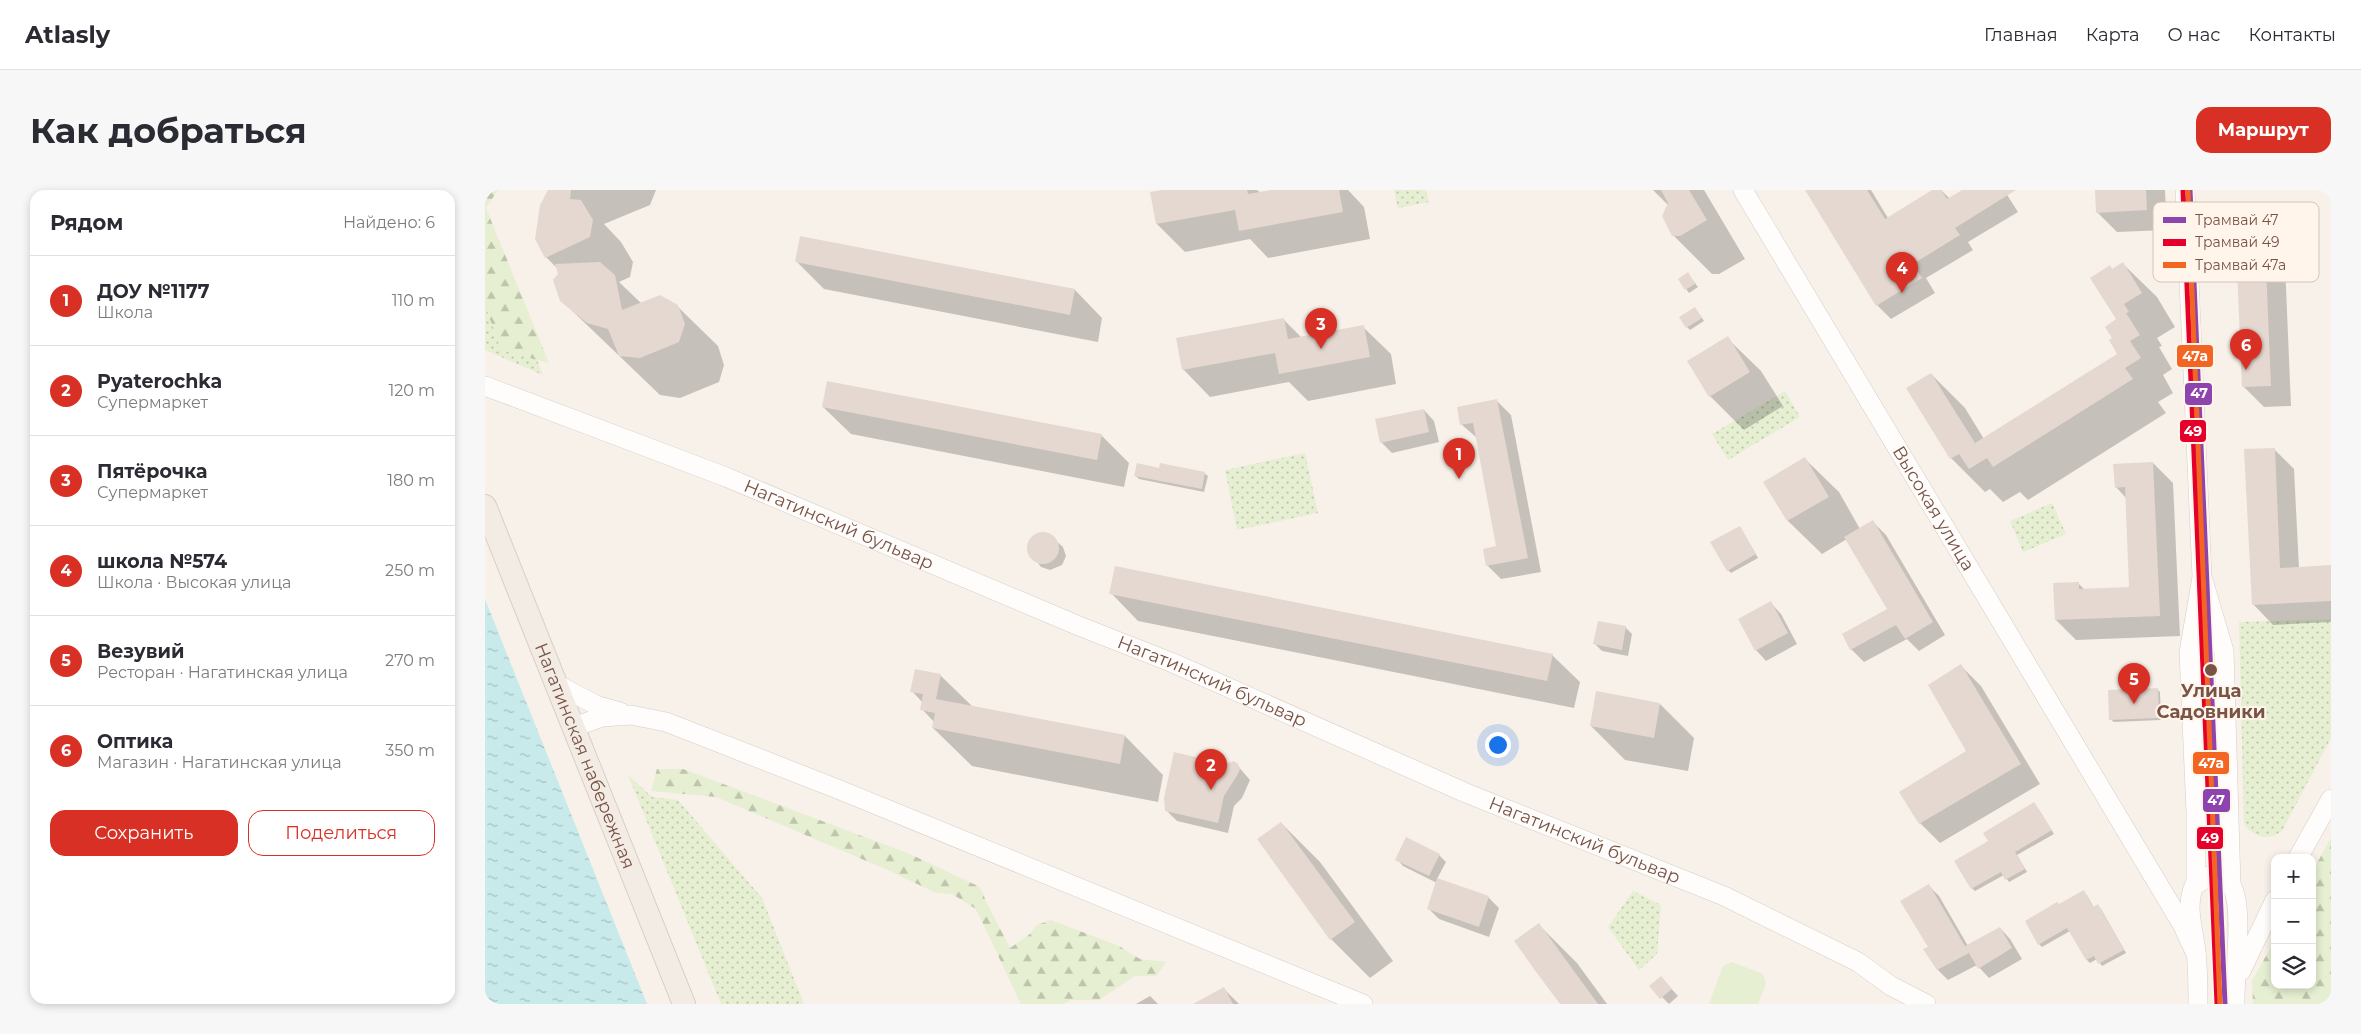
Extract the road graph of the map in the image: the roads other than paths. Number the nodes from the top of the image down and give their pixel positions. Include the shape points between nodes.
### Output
1 (1743, 190) edge
2 (2189, 282) edge
3 (485, 386) edge
4 (485, 506) edge
5 (2202, 576) junction
6 (557, 684) junction
7 (631, 715) junction
8 (574, 727) junction
9 (2331, 799) edge
10 (2124, 828) junction
11 (2300, 854) edge
12 (2195, 885) junction
13 (2234, 891) junction
14 (2271, 902) edge
15 (2271, 907) edge
16 (2196, 954) junction
17 (2235, 998) edge
18 (684, 1004) edge
19 (1363, 1004) edge
20 (1926, 1004) edge
21 (2198, 1004) edge

1 - 10 street, Высокая улица
2 - 5 street
3 - 20 street, Нагатинский бульвар via 726,477 1173,663 1466,793 1723,896 1858,962 1891,986
4 - 6 main road, Нагатинская набережная
5 - 12 street via 2189,652 2196,813
5 - 13 street via 2224,651
6 - 7 street via 597,706
6 - 8 main road, Нагатинская набережная
7 - 8 street via 602,717
7 - 19 street via 666,722 840,790
8 - 18 main road, Нагатинская набережная
9 - 11 street
10 - 12 street, Высокая улица via 2175,886 2187,890
10 - 16 street, Высокая улица via 2182,924
12 - 13 street via 2209,876 2220,877
12 - 16 street via 2191,893 2191,917
13 - 14 street via 2242,908 2255,913
13 - 17 street via 2238,950
15 - 17 street via 2242,966
16 - 21 street

